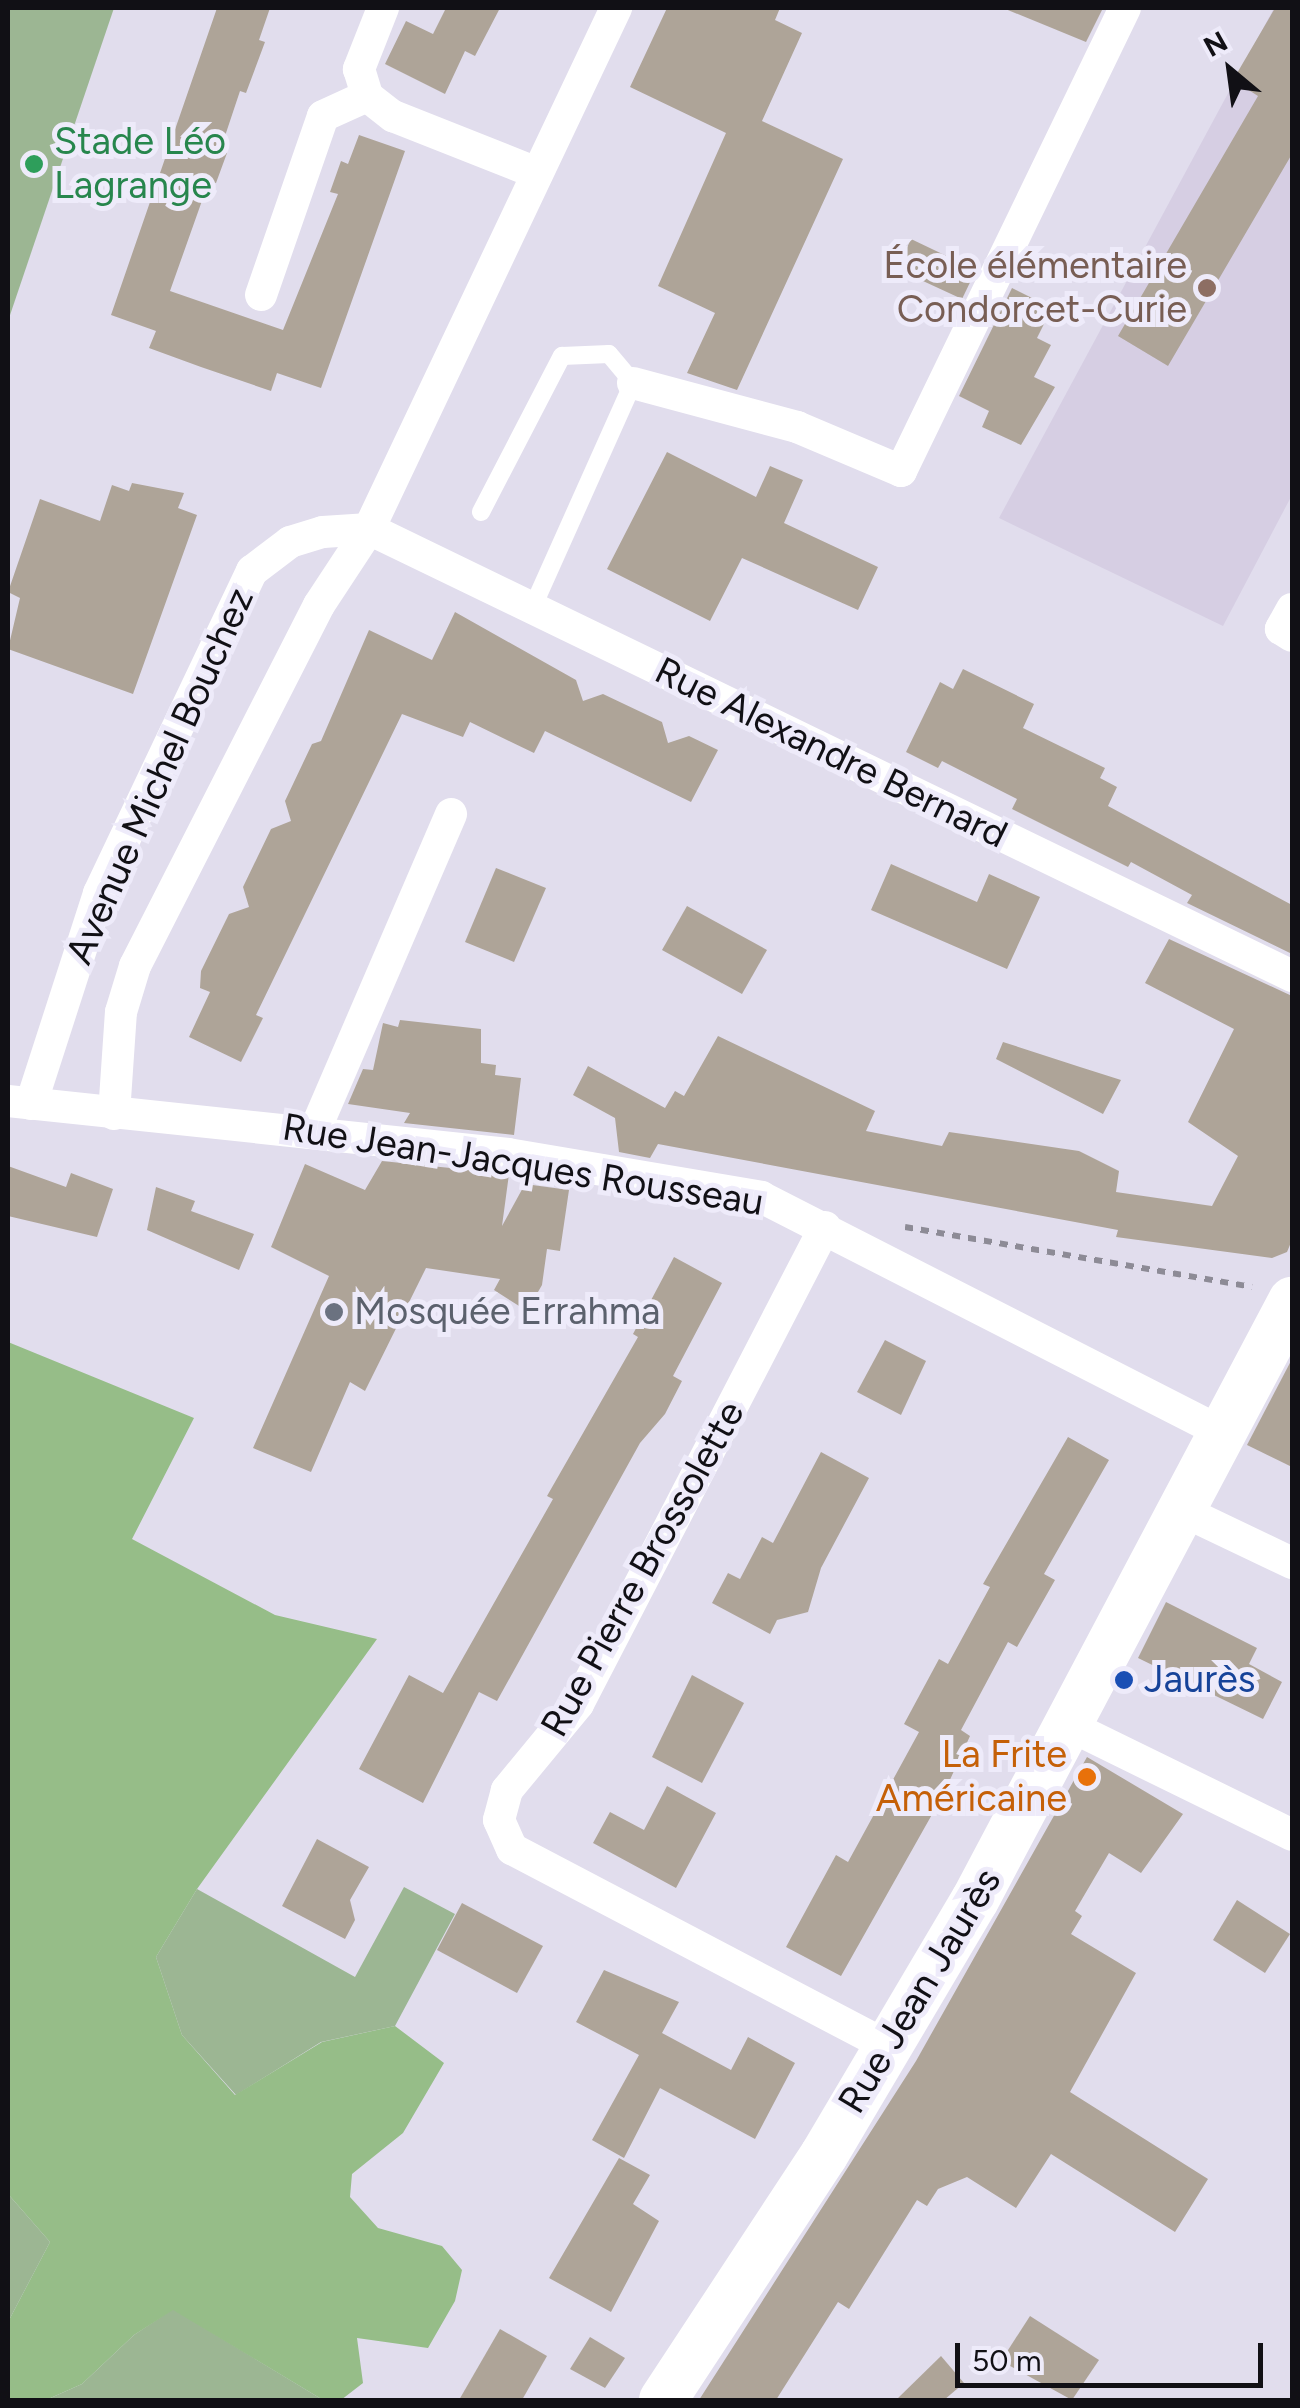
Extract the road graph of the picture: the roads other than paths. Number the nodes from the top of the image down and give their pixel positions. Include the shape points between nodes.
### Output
1 (383, 8) edge
2 (616, 8) edge
3 (1125, 8) edge
4 (367, 96) junction
5 (538, 173) junction
6 (262, 295) dead end
7 (633, 383) junction
8 (481, 512) dead end
9 (370, 529) junction
10 (532, 608) junction
11 (1292, 609) edge
12 (1292, 636) edge
13 (450, 814) dead end
14 (1292, 976) edge
15 (19, 1102) edge
16 (114, 1114) junction
17 (314, 1130) junction
18 (825, 1227) junction
19 (1292, 1303) edge
20 (1223, 1433) junction
21 (1184, 1510) junction
22 (1292, 1563) edge
23 (1072, 1728) junction
24 (1292, 1835) edge
25 (886, 2045) junction
26 (663, 2400) edge

1 - 4 street via 359,69
2 - 5 street, Avenue Michel Bouchez
3 - 7 street via 901,472 797,427
4 - 5 street via 393,116
4 - 6 street via 323,116
5 - 9 street, Avenue Michel Bouchez
7 - 8 lane via 609,354 585,350 562,356
7 - 10 lane
9 - 10 street, Rue Alexandre Bernard
9 - 15 street, Avenue Michel Bouchez via 290,542 252,570 99,892
9 - 16 street, Avenue Michel Bouchez via 319,605 135,966 122,1012
10 - 14 street, Rue Alexandre Bernard
11 - 12 street via 1281,629
13 - 17 street
15 - 16 street, Rue Jean-Jacques Rousseau
16 - 17 street, Rue Jean-Jacques Rousseau
17 - 18 street, Rue Jean-Jacques Rousseau via 762,1197
18 - 20 street, Rue Jean-Jacques Rousseau
18 - 25 street, Rue Pierre Brossolette via 578,1704 507,1790 499,1820 512,1848
19 - 20 street, Rue Jean Jaurès
20 - 21 street, Rue Jean Jaurès
21 - 22 street
21 - 23 street, Rue Jean Jaurès
23 - 24 street
23 - 25 street, Rue Jean Jaurès
25 - 26 street, Rue Jean Jaurès

